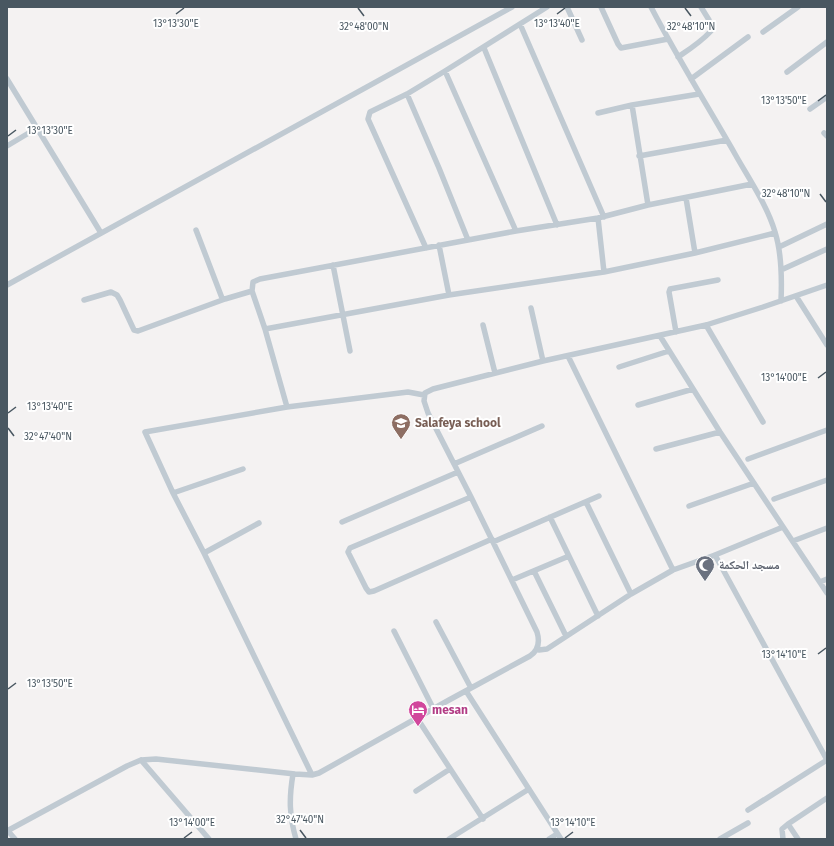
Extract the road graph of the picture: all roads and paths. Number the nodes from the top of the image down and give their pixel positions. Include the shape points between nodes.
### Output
1 (512, 7) edge
2 (547, 7) edge
3 (567, 7) edge
4 (601, 7) edge
5 (651, 7) edge
6 (701, 7) edge
7 (798, 7) edge
8 (520, 24) junction
9 (763, 32) dead end
10 (748, 37) dead end
11 (668, 38) junction
12 (582, 40) dead end
13 (827, 42) edge
14 (484, 48) junction
15 (678, 57) junction
16 (445, 71) junction
17 (787, 72) dead end
18 (7, 79) edge
19 (691, 79) junction
20 (407, 94) junction
21 (699, 94) junction
22 (827, 96) edge
23 (632, 105) junction
24 (810, 109) dead end
25 (598, 113) dead end
26 (37, 128) junction
27 (727, 140) junction
28 (7, 146) edge
29 (639, 156) junction
30 (752, 184) junction
31 (686, 198) junction
32 (648, 206) junction
33 (601, 217) junction
34 (827, 224) edge
35 (557, 225) junction
36 (196, 230) dead end
37 (516, 231) junction
38 (101, 233) junction
39 (775, 233) junction
40 (468, 240) junction
41 (439, 246) junction
42 (779, 247) junction
43 (426, 248) junction
44 (827, 249) edge
45 (695, 252) junction
46 (333, 265) junction
47 (781, 270) junction
48 (604, 272) junction
49 (718, 280) dead end
50 (7, 285) edge
51 (826, 287) edge
52 (252, 291) junction
53 (449, 295) junction
54 (796, 296) junction
55 (225, 299) junction
56 (84, 300) dead end
57 (781, 301) junction
58 (531, 308) dead end
59 (342, 315) junction
60 (483, 325) dead end
61 (706, 325) junction
62 (265, 329) junction
63 (676, 332) junction
64 (660, 336) junction
65 (827, 345) edge
66 (350, 351) dead end
67 (669, 351) junction
68 (568, 356) junction
69 (543, 361) junction
70 (619, 367) dead end
71 (495, 373) junction
72 (693, 389) junction
73 (424, 394) junction
74 (638, 405) dead end
75 (287, 408) junction
76 (763, 422) dead end
77 (542, 426) dead end
78 (827, 430) edge
79 (720, 432) junction
80 (656, 449) dead end
81 (748, 460) dead end
82 (454, 464) junction
83 (243, 469) dead end
84 (458, 472) junction
85 (827, 480) edge
86 (754, 482) junction
87 (173, 493) junction
88 (599, 496) dead end
89 (471, 497) junction
90 (774, 499) dead end
91 (586, 502) junction
92 (689, 506) dead end
93 (550, 517) junction
94 (342, 522) dead end
95 (259, 523) dead end
96 (783, 527) junction
97 (827, 528) edge
98 (492, 540) junction
99 (793, 541) junction
100 (204, 553) junction
101 (714, 555) junction
102 (569, 556) junction
103 (673, 570) junction
104 (534, 571) junction
105 (827, 579) edge
106 (512, 580) junction
107 (820, 582) junction
108 (827, 593) edge
109 (631, 594) junction
110 (598, 616) junction
111 (436, 622) dead end
112 (394, 631) dead end
113 (566, 636) junction
114 (538, 648) junction
115 (472, 688) junction
116 (466, 691) junction
117 (433, 708) junction
118 (417, 718) junction
119 (141, 760) junction
120 (827, 760) edge
121 (450, 769) junction
122 (293, 774) junction
123 (312, 775) junction
124 (529, 789) junction
125 (416, 791) dead end
126 (826, 800) edge
127 (748, 810) dead end
128 (483, 819) junction
129 (748, 823) dead end
130 (788, 824) junction
131 (7, 831) edge
132 (559, 836) edge
133 (15, 839) edge
134 (209, 839) edge
135 (296, 839) edge
136 (449, 839) edge
137 (549, 839) edge
138 (720, 839) edge
139 (783, 839) edge
140 (798, 839) edge

1 - 38 street
2 - 8 street
3 - 12 street
4 - 11 street via 621,48
5 - 11 street
6 - 15 street via 709,20 710,31
7 - 9 street
8 - 14 street
8 - 33 street
10 - 19 street
11 - 15 street
13 - 17 street
14 - 16 street
14 - 35 street
15 - 19 street
16 - 20 street
16 - 37 street
18 - 26 street
19 - 21 street
20 - 40 street
20 - 43 street via 370,112 368,119
21 - 23 street
21 - 27 street
22 - 24 street
23 - 25 street
23 - 29 street
26 - 28 street
26 - 38 street
27 - 29 street
27 - 30 street
29 - 32 street
30 - 31 street
30 - 39 street via 768,212
31 - 32 street
31 - 45 street
32 - 33 street
33 - 35 street
33 - 48 street
34 - 42 street
35 - 37 street
36 - 55 street via 220,294
37 - 40 street
38 - 50 street
39 - 42 street
39 - 45 street
40 - 41 street
41 - 43 street
41 - 53 street
42 - 47 street
43 - 46 street
44 - 47 street
45 - 48 street
46 - 52 street via 260,279 254,282
46 - 59 street
47 - 57 street
48 - 53 street
49 - 63 street via 670,289
51 - 54 street
52 - 55 street
52 - 62 street
53 - 59 street
54 - 57 street
54 - 65 street
55 - 56 street via 138,332 134,330 117,295 111,292
57 - 61 street
58 - 69 street
59 - 62 street
59 - 66 street
60 - 71 street
61 - 63 street
61 - 76 street
62 - 75 street
63 - 64 street
64 - 67 street
64 - 68 street
67 - 70 street
67 - 72 street
68 - 69 street
68 - 103 street
69 - 71 street
71 - 73 street via 428,390
72 - 74 street
72 - 79 street
73 - 75 street via 408,392
73 - 82 street via 426,408
75 - 87 street via 145,432
77 - 82 street
78 - 81 street
79 - 80 street
79 - 86 street
82 - 84 street
83 - 87 street
84 - 89 street
84 - 94 street
85 - 90 street
86 - 92 street
86 - 96 street
87 - 100 street
88 - 91 street
89 - 98 street
89 - 98 street via 350,548 349,554 369,592
91 - 93 street
91 - 109 street
93 - 98 street
93 - 102 street
95 - 100 street
96 - 99 street
96 - 101 street
97 - 99 street
98 - 106 street
99 - 107 street
100 - 123 street
101 - 103 street
101 - 120 street
102 - 104 street
102 - 110 street
103 - 109 street
104 - 106 street
104 - 113 street
105 - 107 street
106 - 114 street via 537,632
107 - 108 street
109 - 110 street
110 - 113 street
111 - 115 street
112 - 117 street
113 - 114 street via 544,650
114 - 115 street via 523,661
115 - 116 street
116 - 117 street
116 - 124 street
117 - 118 street
118 - 121 street
118 - 123 street via 323,772
119 - 122 street via 168,760
119 - 131 street
119 - 134 street
120 - 127 street
121 - 125 street
121 - 128 street
122 - 123 street
122 - 135 street via 290,813
124 - 128 street
124 - 132 street
126 - 130 street
128 - 136 street
129 - 138 street
130 - 139 street via 782,829
130 - 140 street
131 - 133 street
132 - 137 street

